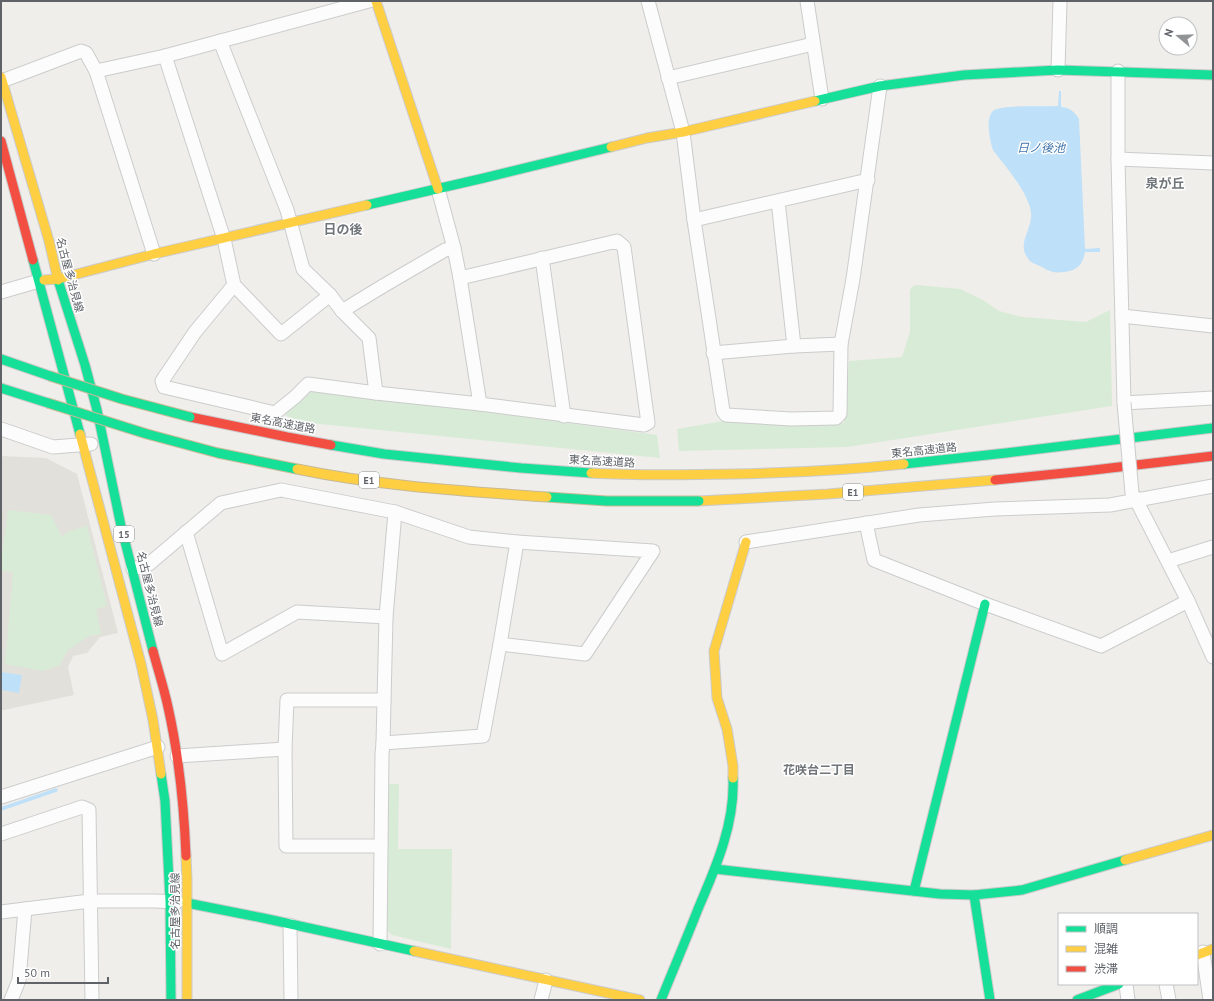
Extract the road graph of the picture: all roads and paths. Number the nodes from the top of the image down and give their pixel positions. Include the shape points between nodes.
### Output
1 (369, 1) edge
2 (376, 1) edge
3 (648, 1) edge
4 (807, 1) edge
5 (1060, 1) edge
6 (220, 42) junction
7 (813, 44) junction
8 (165, 56) junction
9 (1058, 70) junction
10 (96, 71) junction
11 (1118, 71) junction
12 (1213, 75) edge
13 (668, 78) junction
14 (1, 79) edge
15 (880, 86) junction
16 (822, 99) junction
17 (682, 132) junction
18 (1, 141) edge
19 (1118, 160) junction
20 (1213, 164) edge
21 (868, 180) junction
22 (438, 189) junction
23 (778, 202) junction
24 (694, 220) junction
25 (291, 222) junction
26 (224, 239) junction
27 (454, 248) junction
28 (154, 254) junction
29 (542, 258) junction
30 (58, 278) junction
31 (460, 278) junction
32 (39, 281) junction
33 (234, 285) junction
34 (1, 292) edge
35 (330, 295) junction
36 (342, 311) junction
37 (1122, 316) junction
38 (1213, 326) edge
39 (841, 344) junction
40 (794, 346) junction
41 (714, 353) junction
42 (1, 359) edge
43 (1, 388) edge
44 (376, 393) junction
45 (1213, 398) edge
46 (1124, 403) junction
47 (480, 404) junction
48 (53, 414) dead end
49 (564, 416) junction
50 (1213, 428) edge
51 (1, 430) edge
52 (147, 434) junction
53 (105, 444) junction
54 (83, 445) junction
55 (1213, 456) edge
56 (1213, 486) edge
57 (1134, 497) junction
58 (395, 512) junction
59 (866, 523) junction
60 (186, 532) junction
61 (517, 542) junction
62 (746, 542) joint
63 (1213, 547) edge
64 (1168, 561) junction
65 (133, 569) junction
66 (1188, 601) junction
67 (985, 604) junction
68 (386, 617) junction
69 (500, 644) junction
70 (1213, 657) edge
71 (384, 700) junction
72 (384, 743) junction
73 (158, 747) junction
74 (285, 748) junction
75 (177, 756) junction
76 (1, 797) edge
77 (1, 834) edge
78 (1213, 835) edge
79 (381, 846) junction
80 (715, 869) junction
81 (914, 891) junction
82 (974, 895) junction
83 (170, 901) junction
84 (90, 902) junction
85 (187, 903) junction
86 (25, 909) junction
87 (1, 912) edge
88 (290, 924) junction
89 (380, 944) junction
90 (1204, 952) edge
91 (546, 980) junction
92 (1117, 985) edge
93 (1126, 985) edge
94 (1166, 985) edge
95 (1084, 999) edge
96 (11, 1000) edge
97 (92, 1000) edge
98 (171, 1000) edge
99 (187, 1000) edge
100 (291, 1000) edge
101 (541, 1000) edge
102 (640, 1000) edge
103 (661, 1000) edge
104 (990, 1000) edge
105 (1128, 1000) edge
106 (1169, 1000) edge
107 (1210, 1000) edge

1 - 6 street
2 - 22 main road
3 - 13 street
4 - 7 street
5 - 9 street
6 - 8 street
6 - 25 street
7 - 13 street
7 - 16 street
8 - 10 street
8 - 26 street
9 - 11 main road
9 - 15 main road via 964,76
10 - 14 street via 86,53 81,51
10 - 28 street
11 - 12 main road
11 - 19 street
13 - 17 street
14 - 30 main road, 名古屋多治見線 / 15
15 - 16 main road
15 - 21 street
16 - 17 main road
17 - 22 main road via 647,138
17 - 24 street
18 - 32 main road, 名古屋多治見線 / 15
19 - 20 street
19 - 37 street
21 - 23 street
21 - 39 street
22 - 25 main road
22 - 27 street
23 - 24 street
23 - 40 street
24 - 41 street
25 - 26 main road
25 - 35 street via 303,269
26 - 28 main road
26 - 33 street
27 - 31 street
27 - 36 street via 438,254
28 - 30 main road
29 - 31 street
29 - 49 street
29 - 49 street via 617,241 624,247 648,423 644,425
30 - 32 main road
30 - 53 main road, 名古屋多治見線 / 15 via 85,365
31 - 47 street
32 - 34 street
32 - 54 main road, 名古屋多治見線 / 15
33 - 35 street via 281,334
33 - 44 street via 195,332 162,381 164,387 275,413 308,384
35 - 36 street
36 - 44 street via 369,338
37 - 38 street
37 - 46 street
39 - 40 street
39 - 41 street via 840,414 836,418 791,419 726,415 723,411
40 - 41 street
42 - 50 main road, 東名高速道路 / E1, bridge via 190,417 288,437 384,454 521,468 627,475 782,472 894,465
43 - 52 main road, E1, bridge
44 - 47 street
45 - 46 street
46 - 57 street, bridge
47 - 49 street
48 - 52 main road, bridge
51 - 54 street via 53,447
52 - 55 main road, E1, bridge via 218,453 320,473 403,485 600,500 699,501 793,497 1007,479
53 - 54 street
53 - 65 main road, 名古屋多治見線 / 15
54 - 73 main road, 名古屋多治見線 / 15 via 139,657
56 - 57 street
57 - 59 street via 1110,506 995,509 919,515
57 - 64 street
58 - 60 street via 281,490 221,503
58 - 61 street via 469,538
58 - 68 street
59 - 62 street
59 - 67 street via 874,560
60 - 65 street via 149,564
60 - 68 street via 222,654 297,612
61 - 69 street
61 - 69 street via 653,551 585,654
62 - 80 main road via 714,651 717,698 727,729 734,793 730,822
63 - 64 street
64 - 66 street
65 - 75 main road, 名古屋多治見線 / 15 via 168,707
66 - 67 street via 1101,646
66 - 70 street
67 - 81 main road
68 - 71 street
69 - 72 street via 483,736
71 - 72 street
71 - 74 street via 287,700
72 - 79 street
73 - 76 street
73 - 83 main road, 名古屋多治見線 / 15 via 165,801
74 - 75 street
74 - 79 street via 286,846
75 - 85 main road, 名古屋多治見線 / 15 via 184,812
77 - 84 street via 82,807 89,810
78 - 82 main road via 1022,890
79 - 89 street
80 - 81 main road
80 - 103 main road
81 - 82 main road
82 - 104 main road
83 - 84 street
83 - 85 street
83 - 98 main road, 名古屋多治見線 / 15
84 - 86 street
84 - 97 street
85 - 88 main road
85 - 99 main road, 名古屋多治見線 / 15
86 - 87 street
86 - 96 street via 19,980
88 - 89 main road
88 - 100 street
89 - 91 main road
90 - 107 street
91 - 101 street
91 - 102 main road
92 - 95 main road
93 - 105 street
94 - 106 street

